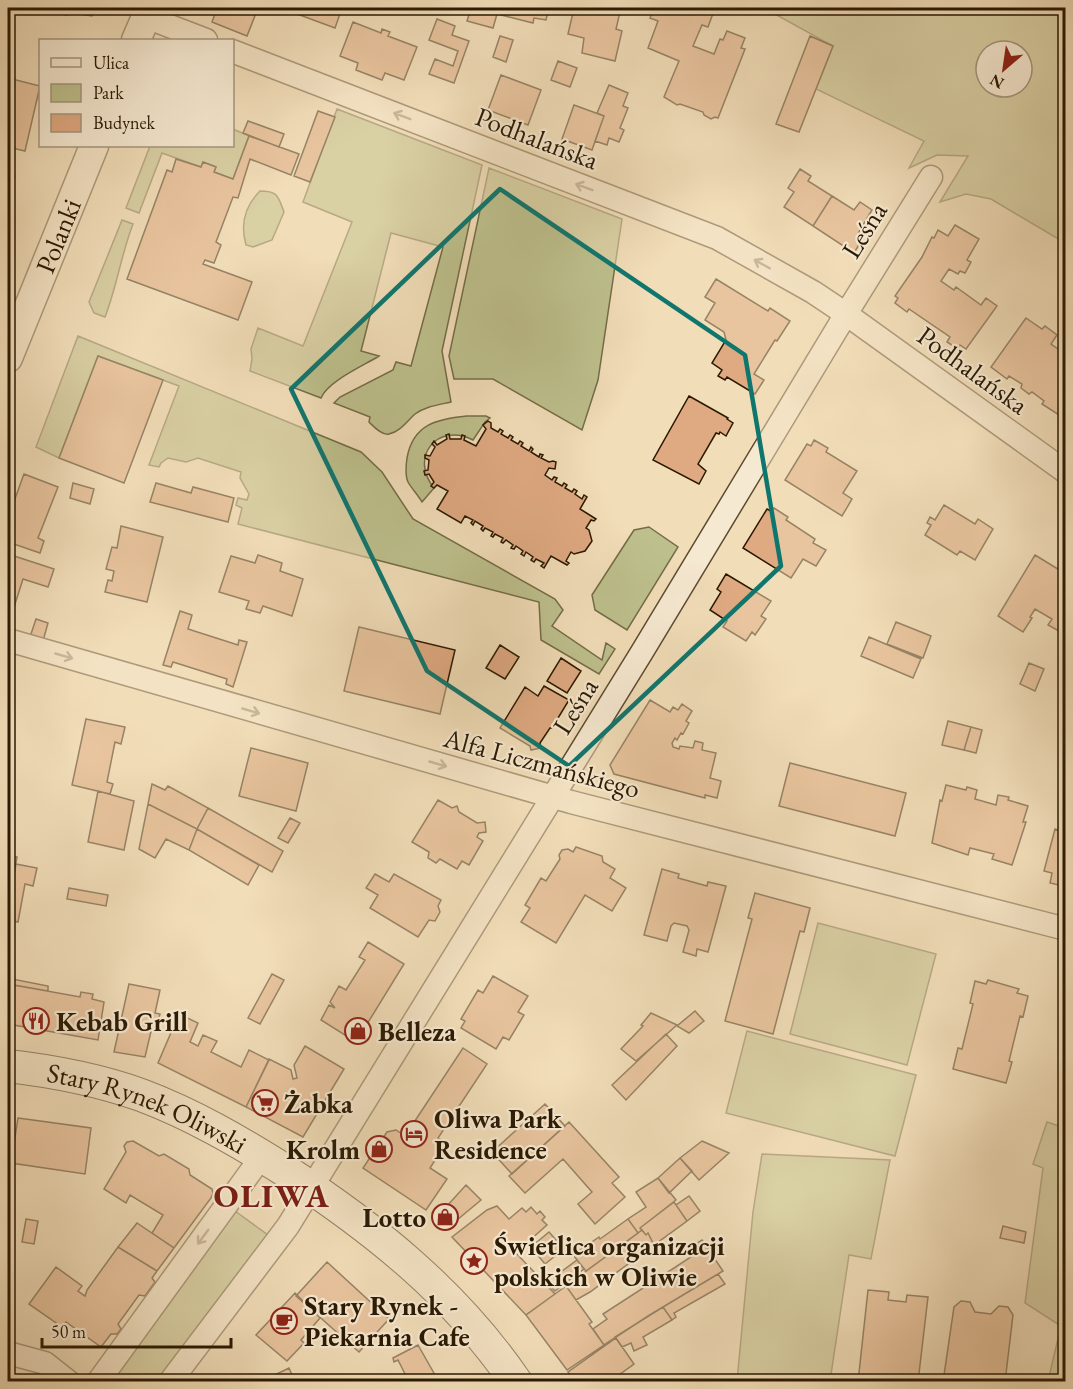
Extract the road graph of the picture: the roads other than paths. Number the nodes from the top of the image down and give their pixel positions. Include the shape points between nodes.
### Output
1 (144, 22) edge
2 (203, 39) edge
3 (234, 52) edge
4 (94, 147) edge
5 (931, 177) dead end
6 (846, 314) junction
7 (8, 358) edge
8 (1065, 472) edge
9 (8, 640) edge
10 (553, 796) junction
11 (1065, 929) edge
12 (8, 1066) edge
13 (262, 1156) junction
14 (310, 1187) junction
15 (8, 1353) edge
16 (69, 1382) edge
17 (98, 1382) edge
18 (170, 1382) edge
19 (516, 1382) edge

1 - 2 street
6 -> 3 street, Podhalańska via 717,238
4 - 7 street, Polanki
5 - 6 street, Leśna
6 - 8 street, Podhalańska
6 - 10 street, Leśna
9 -> 10 street, Alfa Liczmańskiego
10 - 11 street, Alfa Liczmańskiego
10 - 14 street, Leśna
12 - 13 main road, Stary Rynek Oliwski via 100,1083 140,1095
13 - 14 main road, Stary Rynek Oliwski
13 -> 17 street
14 - 18 street, Leśna via 288,1226
14 - 19 main road, Stary Rynek Oliwski via 401,1254 452,1303
15 - 16 street via 45,1364

